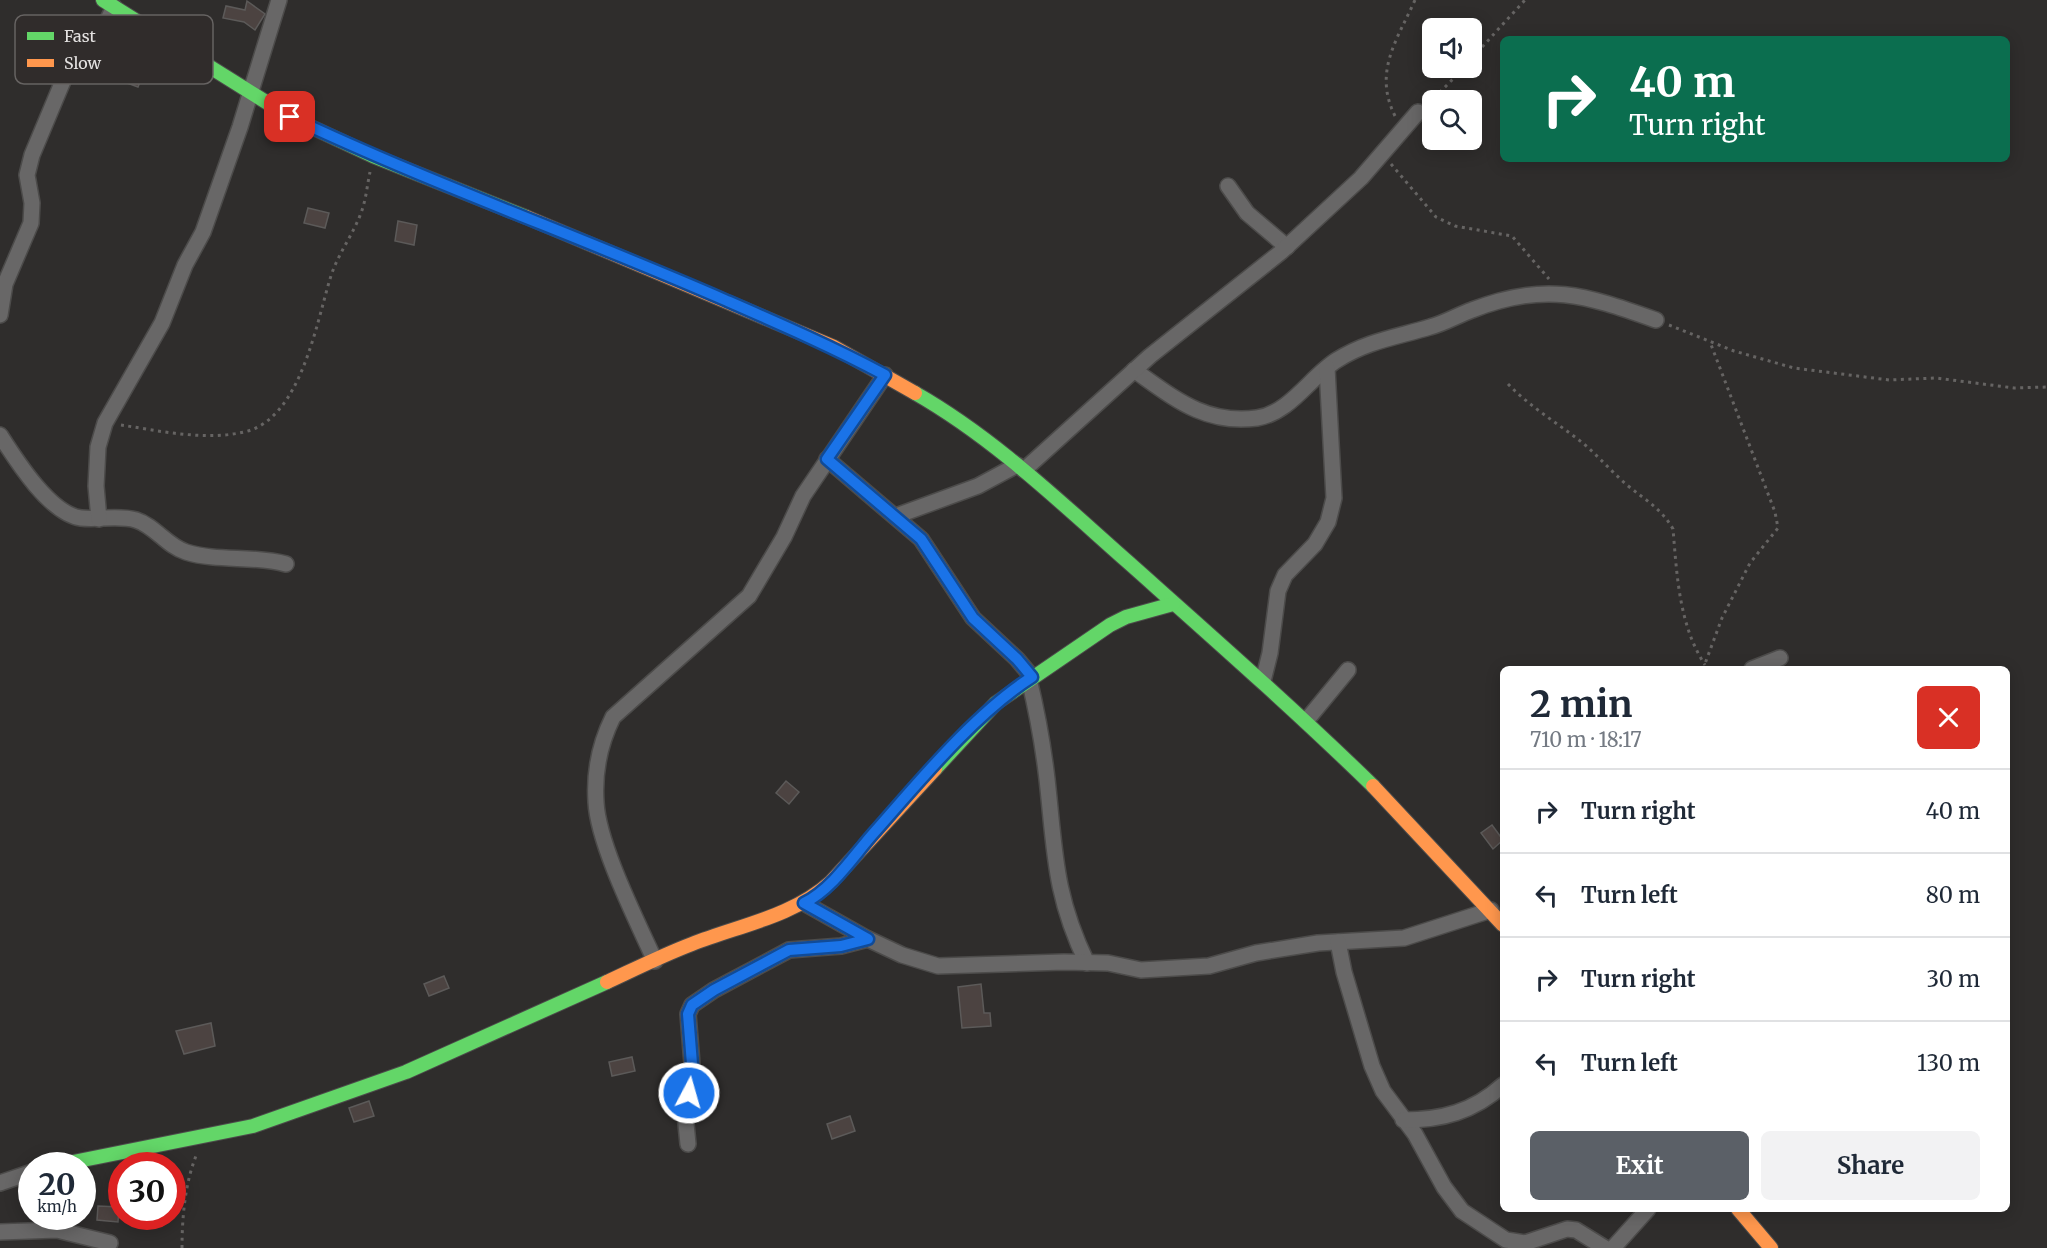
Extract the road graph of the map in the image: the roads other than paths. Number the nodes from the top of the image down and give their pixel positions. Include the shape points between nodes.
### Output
1 (279, 0) edge
2 (108, 4) edge
3 (126, 15) edge
4 (213, 69) edge
5 (62, 84) edge
6 (250, 92) junction
7 (1418, 112) road end
8 (1228, 186) dead end
9 (1287, 247) junction
10 (0, 315) edge
11 (1656, 320) road end
12 (1327, 368) junction
13 (1134, 370) junction
14 (885, 375) junction
15 (0, 435) edge
16 (827, 459) junction
17 (1021, 467) junction
18 (896, 516) junction
19 (99, 519) junction
20 (286, 564) dead end
21 (1173, 604) junction
22 (1780, 658) dead end
23 (1760, 666) edge
24 (1348, 670) dead end
25 (1031, 678) junction
26 (1263, 681) junction
27 (1306, 720) junction
28 (804, 903) junction
29 (1491, 910) junction
30 (1500, 921) edge
31 (868, 939) junction
32 (1338, 942) junction
33 (655, 961) junction
34 (1087, 963) junction
35 (1500, 1087) edge
36 (1403, 1120) junction
37 (688, 1144) dead end
38 (96, 1158) edge
39 (18, 1176) edge
40 (0, 1182) edge
41 (1645, 1212) edge
42 (1741, 1212) edge
43 (0, 1232) edge
44 (110, 1243) dead end
45 (1605, 1248) edge
46 (1613, 1248) edge
47 (1771, 1248) edge

1 - 6 street
2 - 3 street
4 - 6 street
5 - 10 street via 32,154 27,175 31,223 5,284
6 - 14 street via 290,117 373,156 591,243 834,347
6 - 19 street via 203,232 162,323 105,423 98,447
7 - 9 street via 1361,177
8 - 9 street via 1247,213
9 - 13 street
11 - 12 street via 1599,301 1559,293 1528,294 1473,309 1433,327 1381,339 1355,349
12 - 13 street via 1286,404 1260,417 1234,419 1200,413
12 - 26 street via 1334,498 1328,522 1319,537 1285,575 1278,591
13 - 17 street
14 - 16 street
14 - 17 street via 938,406
15 - 19 street via 27,476 66,513
16 - 18 street
16 - 33 street via 749,596 613,717 604,735 596,803 619,876
17 - 18 street
17 - 21 street
18 - 25 street via 921,539 973,618 1017,659
19 - 20 street via 137,520 188,552
21 - 25 street via 1126,617
21 - 26 street
22 - 23 street
24 - 27 street
25 - 28 street via 996,703 848,864
25 - 34 street via 1043,746 1056,875 1065,912
26 - 27 street
27 - 29 street via 1399,811
28 - 31 street
28 - 33 street
29 - 30 street
29 - 32 street via 1404,938
31 - 34 street via 938,966
31 - 37 street via 841,946 789,950 692,1005 688,1014 691,1081 685,1114
32 - 34 street via 1256,953 1209,966 1140,970
32 - 36 street via 1372,1066
33 - 38 street via 406,1072 253,1126
35 - 36 street via 1455,1114 1435,1120
36 - 45 street via 1462,1211 1487,1228 1506,1240 1525,1243 1567,1229 1576,1230
39 - 40 street
41 - 46 street
42 - 47 street
43 - 44 street via 57,1230

